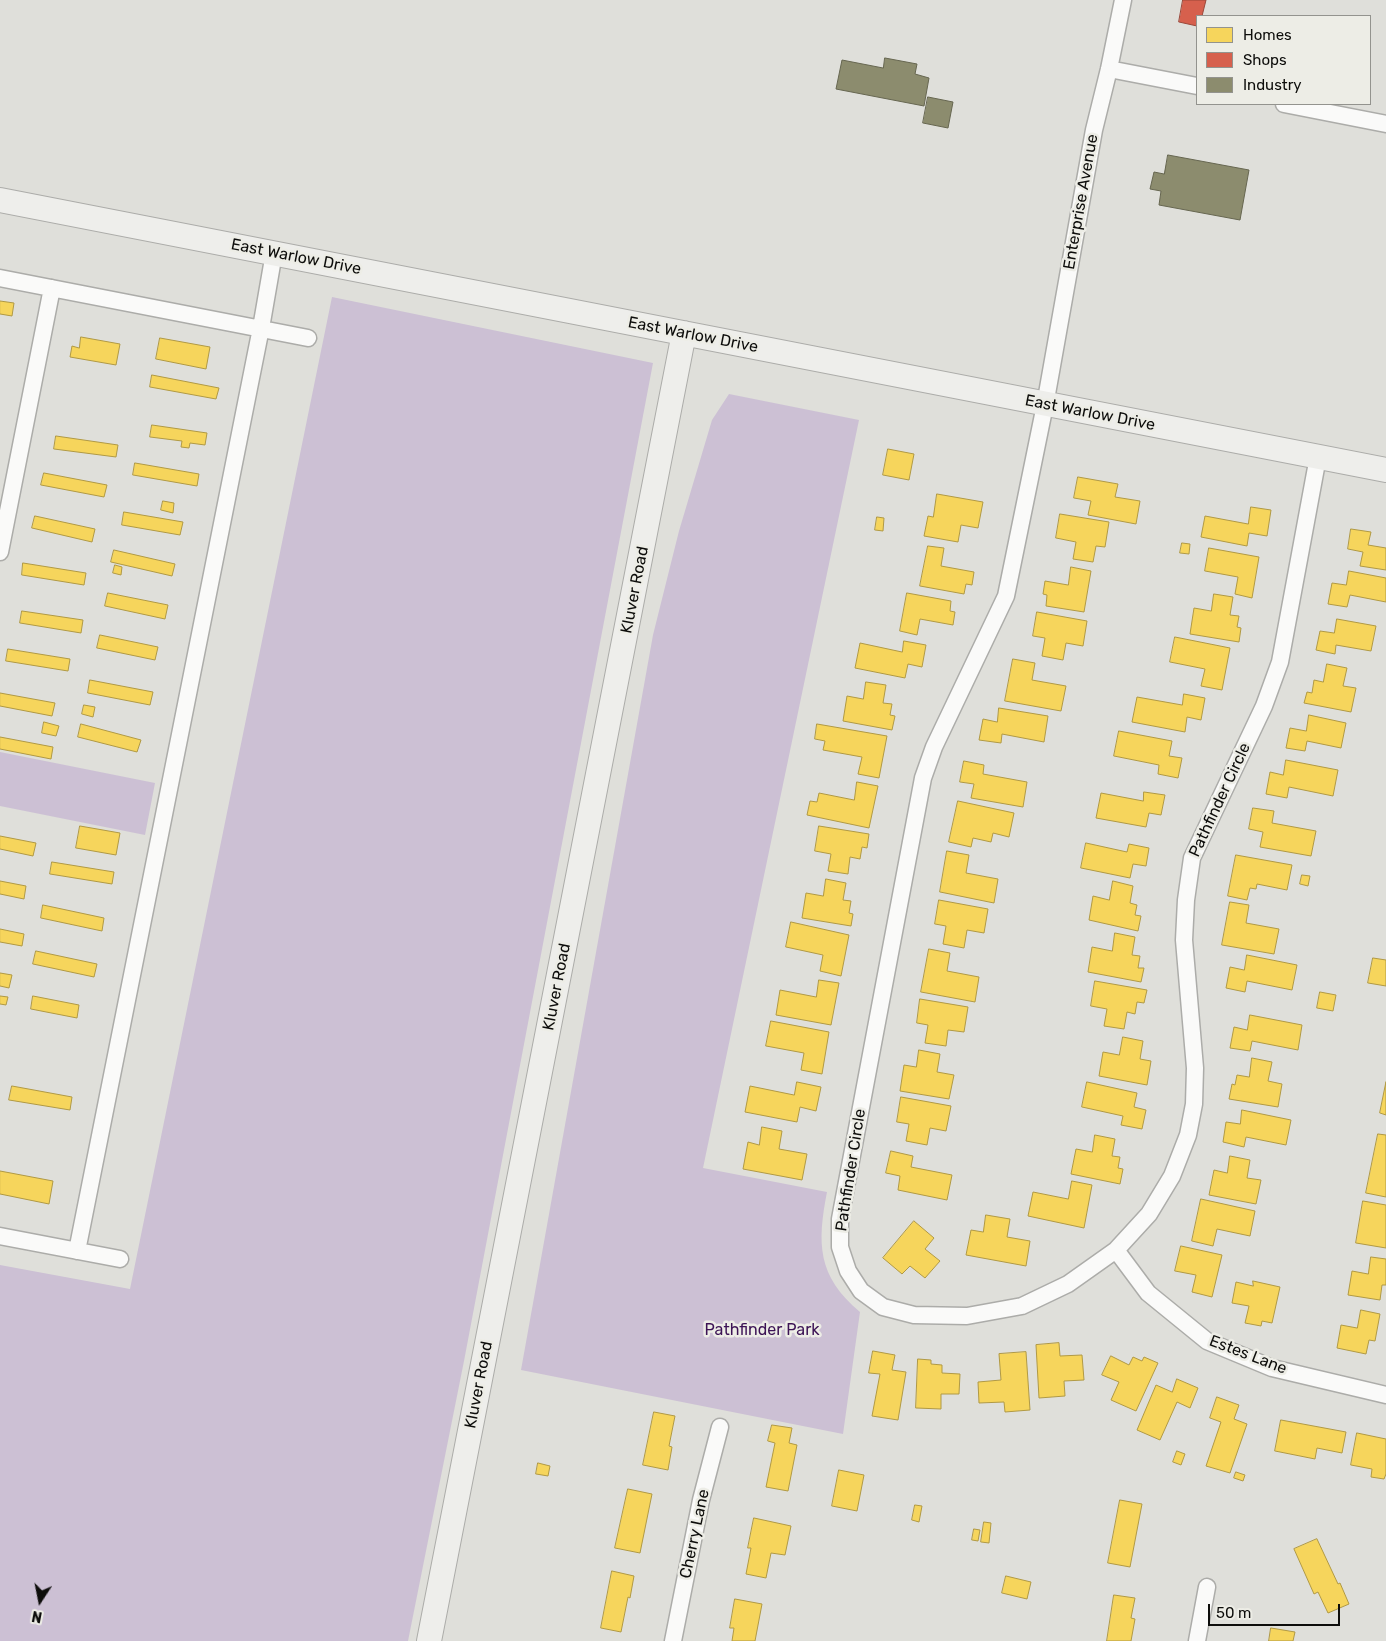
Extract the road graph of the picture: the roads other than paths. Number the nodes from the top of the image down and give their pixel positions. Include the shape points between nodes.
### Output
1 (1122, 0) edge
2 (1109, 69) junction
3 (1196, 86) edge
4 (1289, 105) edge
5 (1386, 124) edge
6 (0, 200) edge
7 (274, 253) junction
8 (0, 278) edge
9 (52, 288) junction
10 (261, 328) junction
11 (684, 333) junction
12 (308, 338) dead end
13 (1045, 405) junction
14 (1318, 457) junction
15 (1386, 470) edge
16 (0, 552) edge
17 (0, 1236) edge
18 (1116, 1250) junction
19 (78, 1251) junction
20 (120, 1259) dead end
21 (1386, 1395) edge
22 (720, 1427) dead end
23 (1207, 1587) dead end
24 (429, 1641) edge
25 (673, 1641) edge
26 (1197, 1641) edge

1 - 2 street, Enterprise Avenue
2 - 3 street
2 - 13 street, Enterprise Avenue via 1094,130
4 - 5 street
6 - 7 street, East Warlow Drive
7 - 10 street
7 - 11 street, East Warlow Drive
8 - 9 street
9 - 10 street
9 - 16 street
10 - 12 street
10 - 19 street
11 - 13 street, East Warlow Drive
11 - 24 street, Kluver Road
13 - 14 street, East Warlow Drive
13 - 18 street, Pathfinder Circle via 1006,596 934,747 923,778 840,1219 840,1247 848,1271 861,1291 883,1307 914,1315 967,1316 1022,1306 1068,1284
14 - 15 street, East Warlow Drive
14 - 18 street, Pathfinder Circle via 1280,662 1264,706 1192,858 1184,940 1196,1068 1188,1135 1172,1176 1149,1214
17 - 19 street
18 - 21 street, Estes Lane via 1148,1293 1207,1342 1272,1368
19 - 20 street
22 - 25 street, Cherry Lane via 700,1500
23 - 26 street

